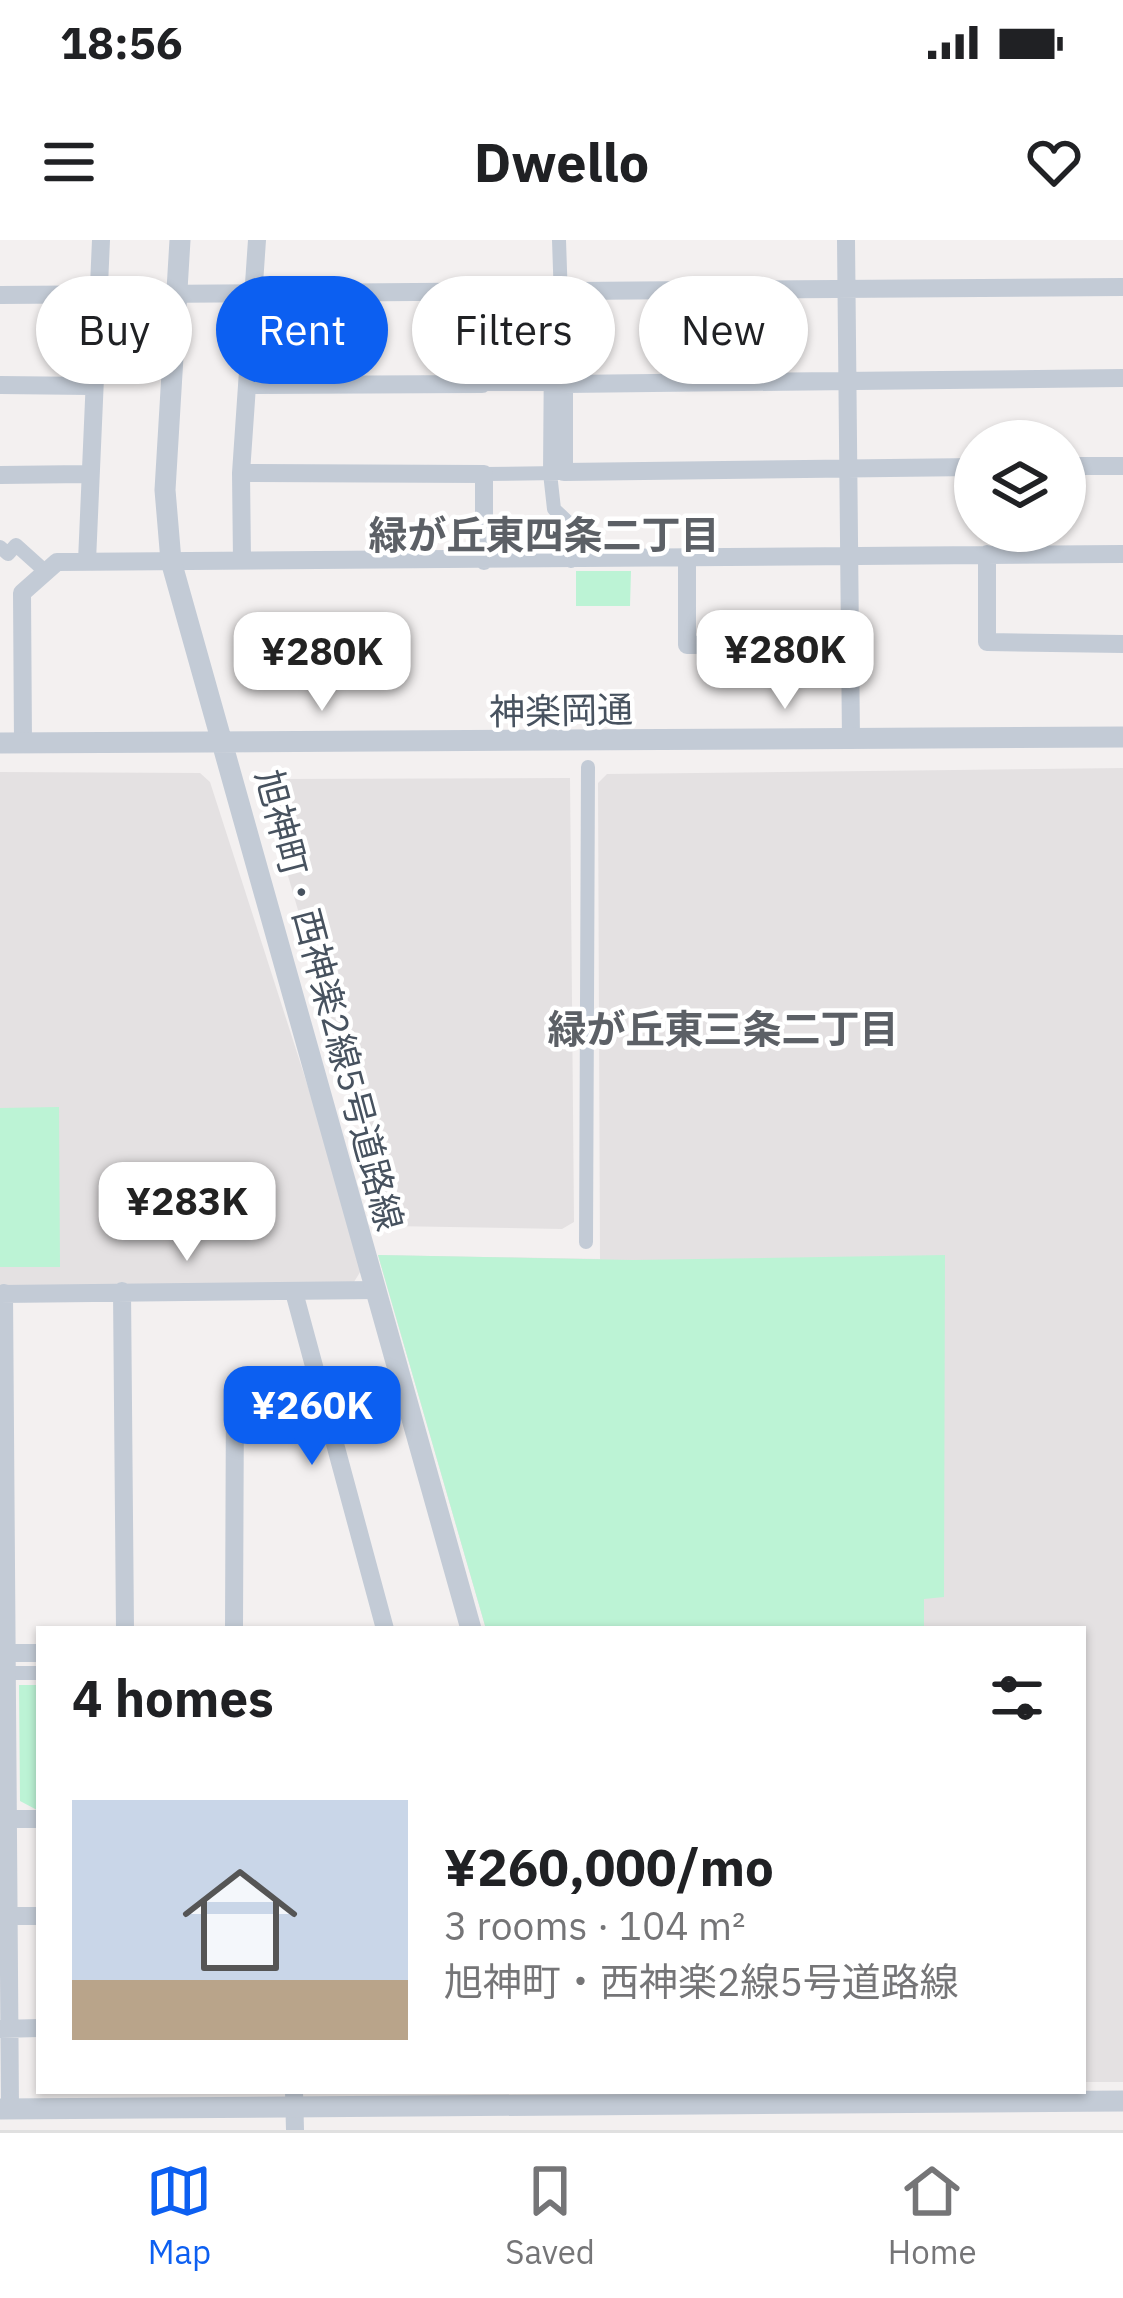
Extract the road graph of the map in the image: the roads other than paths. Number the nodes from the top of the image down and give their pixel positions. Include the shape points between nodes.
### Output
1 (101, 240) edge
2 (181, 240) edge
3 (257, 240) edge
4 (559, 240) edge
5 (846, 240) edge
6 (99, 276) edge
7 (178, 276) edge
8 (255, 276) edge
9 (560, 276) edge
10 (1123, 287) edge
11 (846, 289) junction
12 (615, 291) edge
13 (0, 295) edge
14 (36, 295) edge
15 (1123, 378) edge
16 (847, 381) junction
17 (615, 383) edge
18 (171, 384) edge
19 (482, 384) edge
20 (557, 384) edge
21 (248, 385) joint
22 (0, 386) edge
23 (92, 386) joint
24 (1086, 466) edge
25 (1123, 466) edge
26 (954, 467) edge
27 (848, 468) junction
28 (241, 472) junction
29 (557, 473) junction
30 (87, 474) junction
31 (484, 474) junction
32 (0, 475) edge
33 (0, 547) edge
34 (987, 554) junction
35 (1123, 554) edge
36 (849, 557) junction
37 (687, 558) junction
38 (242, 560) junction
39 (88, 561) junction
40 (172, 561) junction
41 (484, 561) junction
42 (571, 561) junction
43 (46, 572) junction
44 (850, 644) junction
45 (1123, 644) edge
46 (10, 655) edge
47 (1123, 737) edge
48 (851, 740) junction
49 (224, 742) junction
50 (11, 743) edge
51 (588, 767) dead end
52 (586, 1242) dead end
53 (377, 1290) junction
54 (122, 1291) junction
55 (294, 1292) junction
56 (2, 1293) edge
57 (318, 1389) junction
58 (125, 1626) edge
59 (234, 1626) edge
60 (384, 1626) edge
61 (470, 1626) edge
62 (36, 1654) edge
63 (5, 1663) edge
64 (36, 1672) edge
65 (4, 1726) edge
66 (4, 1819) edge
67 (36, 1819) edge
68 (4, 1916) edge
69 (36, 1916) edge
70 (36, 2028) edge
71 (4, 2029) edge
72 (598, 2097) edge
73 (1123, 2101) edge
74 (5, 2109) edge
75 (295, 2109) edge
76 (607, 2130) edge

1 - 6 street
2 - 7 street, 旭神町・西神楽2線5号道路線
3 - 8 street
4 - 9 street
5 - 11 street
10 - 11 street
11 - 12 street
11 - 16 street
13 - 14 street
15 - 16 street
16 - 17 street
16 - 27 street
18 - 40 street, 旭神町・西神楽2線5号道路線 via 165,490
19 - 21 street
20 - 29 street
21 - 28 street
22 - 23 street
23 - 30 street
24 - 25 street
26 - 27 street
27 - 29 street
27 - 36 street
28 - 31 street
28 - 38 street
29 - 31 street
29 - 42 street via 554,508 572,526
30 - 32 street
30 - 39 street
31 - 41 street
33 - 43 street via 8,554 16,545
34 - 35 street
34 - 36 street
34 - 45 street via 987,642
36 - 37 street
36 - 44 street
37 - 42 street
37 - 44 street via 686,645
38 - 40 street
38 - 41 street
39 - 40 street
39 - 43 street via 57,562
40 - 49 street, 旭神町・西神楽2線5号道路線
41 - 42 street
43 - 46 street via 22,593
44 - 48 street
46 - 50 street
47 - 48 street, 神楽岡通
48 - 49 street, 神楽岡通
49 - 50 street, 神楽岡通
49 - 53 street, 旭神町・西神楽2線5号道路線
51 - 52 street
53 - 55 street
53 - 61 street, 旭神町・西神楽2線5号道路線
54 - 55 street
54 - 56 street
54 - 58 street
55 - 57 street
56 - 63 street
57 - 59 street via 236,1389
57 - 60 street
62 - 63 street
63 - 64 street
63 - 65 street
65 - 66 street
66 - 67 street
66 - 68 street
68 - 69 street
68 - 71 street
70 - 71 street
71 - 74 street
72 - 73 street
72 - 75 street
72 - 76 street
74 - 75 street

